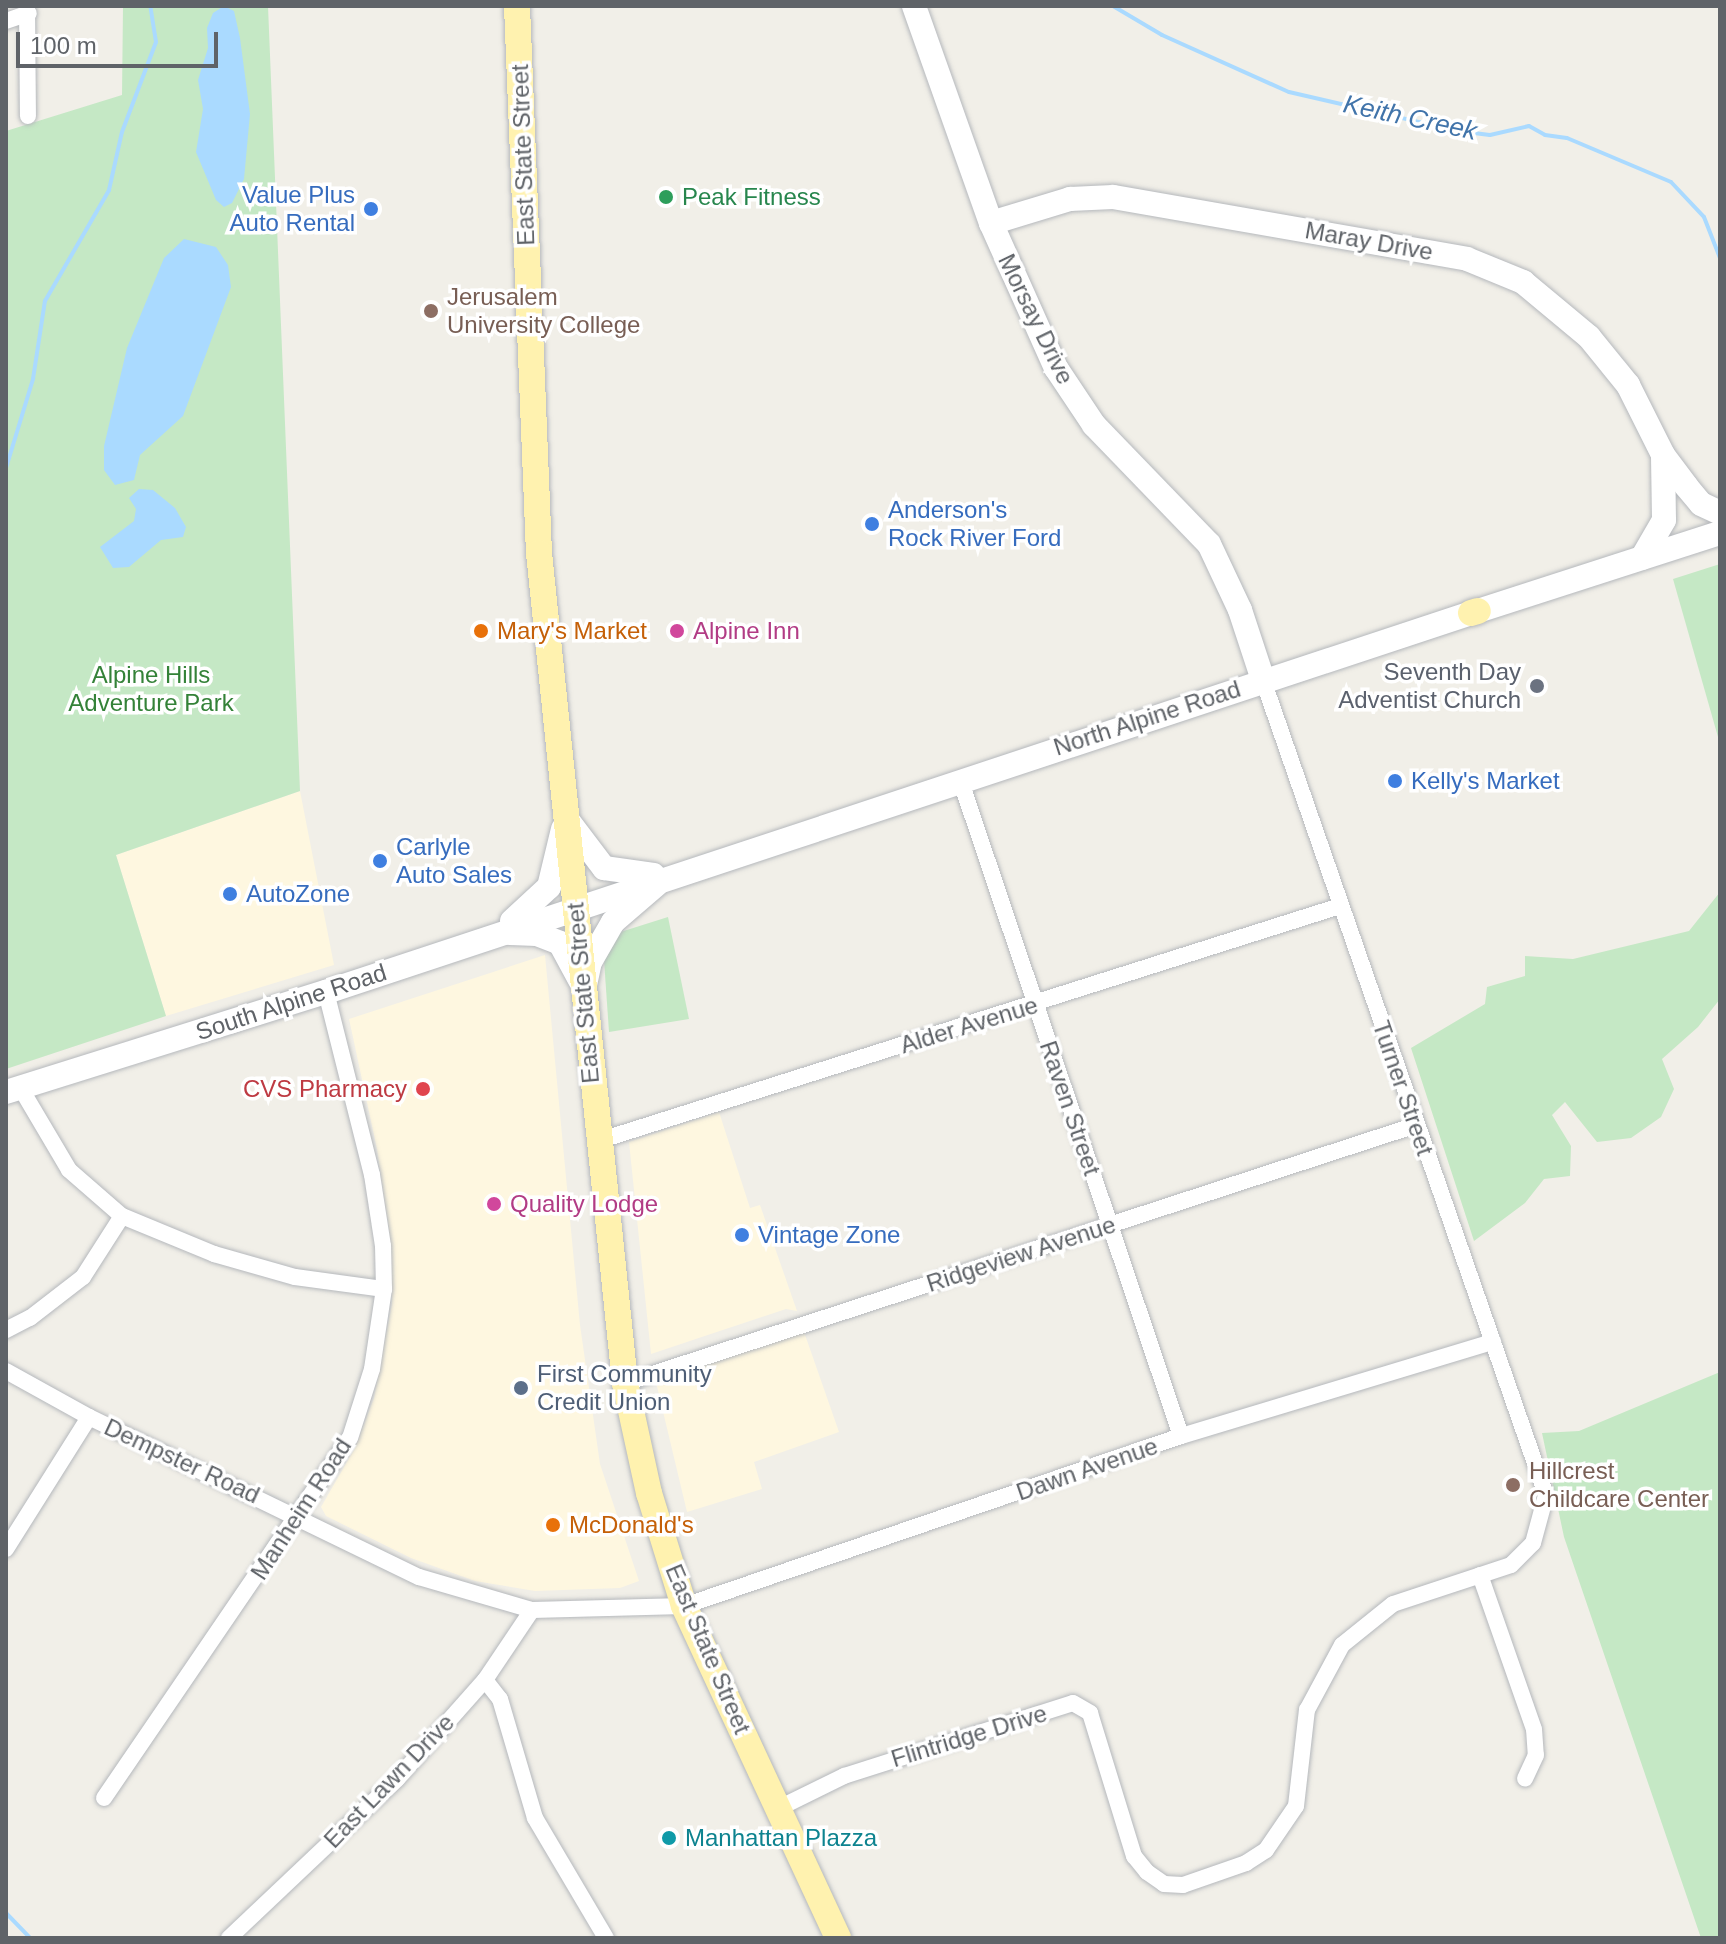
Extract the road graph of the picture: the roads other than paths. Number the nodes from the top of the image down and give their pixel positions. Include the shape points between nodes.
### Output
1 (517, 6) edge
2 (914, 6) edge
3 (28, 9) edge
4 (6, 21) edge
5 (28, 116) dead end
6 (991, 223) junction
7 (1663, 455) junction
8 (1720, 513) edge
9 (1720, 533) edge
10 (1642, 558) junction
11 (1263, 680) junction
12 (960, 779) junction
13 (566, 818) junction
14 (666, 876) junction
15 (575, 906) junction
16 (1340, 906) junction
17 (495, 934) junction
18 (583, 991) junction
19 (326, 992) junction
20 (1034, 1004) junction
21 (13, 1090) edge
22 (1416, 1125) junction
23 (598, 1141) junction
24 (122, 1216) junction
25 (1111, 1225) junction
26 (384, 1289) junction
27 (6, 1330) edge
28 (1493, 1342) junction
29 (6, 1371) edge
30 (625, 1383) junction
31 (89, 1417) junction
32 (1181, 1436) junction
33 (1546, 1495) joint
34 (298, 1516) junction
35 (6, 1549) edge
36 (1480, 1575) junction
37 (684, 1606) junction
38 (532, 1610) junction
39 (485, 1680) junction
40 (1525, 1779) dead end
41 (104, 1798) dead end
42 (777, 1809) junction
43 (229, 1938) edge
44 (606, 1938) edge
45 (838, 1938) edge

1 - 13 main road, East State Street via 538,542
2 - 6 main road, Morsay Drive
3 - 4 street
3 - 5 street
6 - 7 main road, Maray Drive via 1070,199 1113,197 1467,259 1523,282 1589,337 1628,385
6 - 11 main road, Morsay Drive via 1056,368 1094,425 1209,544 1236,600
7 - 8 main road via 1701,504
7 - 10 main road via 1664,520
9 - 10 main road, North Alpine Road
10 - 11 main road, North Alpine Road
11 - 12 main road, North Alpine Road
11 - 16 street, Turner Street
12 - 14 main road, North Alpine Road
12 - 20 street, Raven Street
13 - 14 main road via 604,868
13 - 15 main road, East State Street
13 - 17 main road via 549,887
14 - 15 main road, North Alpine Road
14 - 18 main road via 613,922 590,962
15 - 17 main road, South Alpine Road
15 - 18 main road, East State Street
16 - 20 street, Alder Avenue
16 - 22 street, Turner Street
17 - 18 main road via 537,934 560,943
17 - 19 main road, South Alpine Road
18 - 23 main road, East State Street
19 - 21 main road, South Alpine Road
19 - 26 street, Manheim Road via 372,1175
20 - 23 street, Alder Avenue
20 - 25 street, Raven Street
21 - 24 street via 69,1170
22 - 25 street, Ridgeview Avenue
22 - 28 street, Turner Street
23 - 30 main road, East State Street
24 - 26 street via 214,1254 295,1277
24 - 27 street via 83,1277
25 - 30 street, Ridgeview Avenue
25 - 32 street, Raven Street
26 - 34 street, Manheim Road via 372,1369 350,1438
28 - 32 street, Dawn Avenue
28 - 33 street, Turner Street
29 - 31 street, Dempster Road
30 - 37 main road, East State Street via 649,1493
31 - 34 street, Dempster Road
31 - 35 street
32 - 37 street, Dawn Avenue
33 - 36 street, Flintridge Drive via 1533,1543 1511,1565
34 - 38 street, Dempster Road via 419,1577
34 - 41 street, Manheim Road
36 - 40 street via 1534,1729 1536,1755
36 - 42 street, Flintridge Drive via 1393,1604 1342,1645 1307,1710 1296,1806 1286,1826 1266,1850 1246,1863 1183,1885 1164,1884 1134,1856 1090,1713 1073,1703 844,1776
37 - 38 street, Dempster Road
37 - 42 main road, East State Street
38 - 39 street, East Lawn Drive
39 - 43 street, East Lawn Drive via 397,1779
39 - 44 street via 500,1699 535,1818
42 - 45 main road, East State Street

